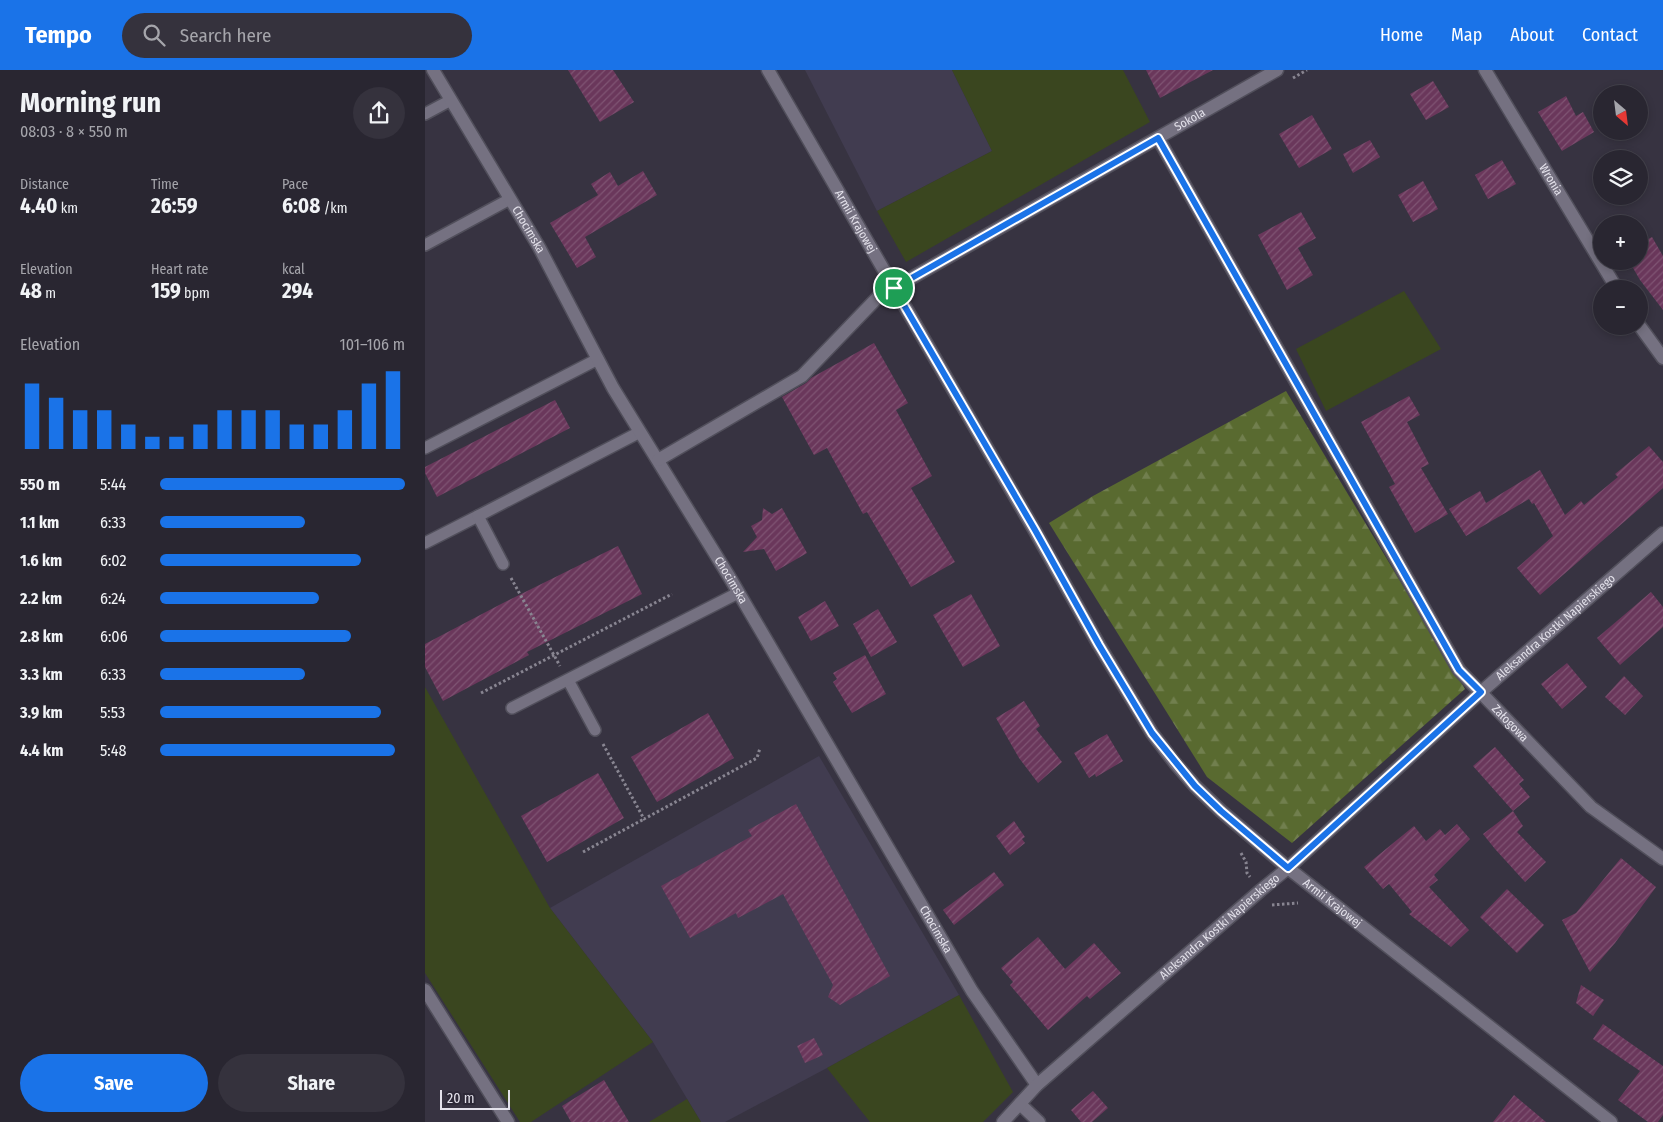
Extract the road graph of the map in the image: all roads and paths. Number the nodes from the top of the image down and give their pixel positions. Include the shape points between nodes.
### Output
1 (433, 70) edge
2 (768, 70) edge
3 (1277, 70) edge
4 (1485, 70) edge
5 (451, 100) junction
6 (425, 114) edge
7 (1158, 138) junction
8 (510, 199) junction
9 (425, 245) edge
10 (1612, 280) edge
11 (894, 288) junction
12 (1646, 335) edge
13 (1663, 358) edge
14 (598, 359) junction
15 (640, 432) junction
16 (425, 448) edge
17 (658, 460) junction
18 (478, 516) junction
19 (1663, 533) edge
20 (425, 543) edge
21 (503, 564) joint
22 (738, 593) junction
23 (672, 594) dead end
24 (553, 654) junction
25 (568, 680) junction
26 (1481, 692) junction
27 (481, 693) dead end
28 (512, 708) dead end
29 (595, 730) joint
30 (760, 748) dead end
31 (644, 819) junction
32 (583, 852) dead end
33 (1663, 859) edge
34 (1288, 868) junction
35 (425, 990) edge
36 (1037, 1085) junction
37 (1020, 1104) junction
38 (508, 1122) edge
39 (1003, 1122) edge
40 (1039, 1122) edge
41 (1611, 1122) edge

1 - 5 street, Chocimska
2 - 11 street, Armii Krajowej
3 - 7 street, Sokola
4 - 10 street, Wronia
5 - 6 lane
5 - 8 street, Chocimska
7 - 11 street, Sokola
7 - 26 street, Załogowa via 1459,670
8 - 9 lane
8 - 14 street, Chocimska
11 - 17 street, Sokola via 878,297 802,376
11 - 34 street, Armii Krajowej via 1152,733 1195,786
12 - 13 street
14 - 15 street, Chocimska
14 - 16 lane
15 - 17 street, Chocimska
15 - 18 lane
17 - 22 street, Chocimska
18 - 20 lane
18 - 21 lane
19 - 26 street, Aleksandra Kostki Napierskiego
21 - 24 path
22 - 25 lane
22 - 36 street, Chocimska via 972,991
23 - 24 path
24 - 25 path
24 - 27 path
25 - 28 lane
25 - 29 lane
26 - 33 street, Załogowa via 1591,807
26 - 34 street, Aleksandra Kostki Napierskiego
29 - 31 path
30 - 31 path via 757,758
31 - 32 path
34 - 36 street, Aleksandra Kostki Napierskiego
34 - 41 street, Armii Krajowej
35 - 38 street
36 - 37 street, Aleksandra Kostki Napierskiego
37 - 39 street, Aleksandra Kostki Napierskiego
37 - 40 street

